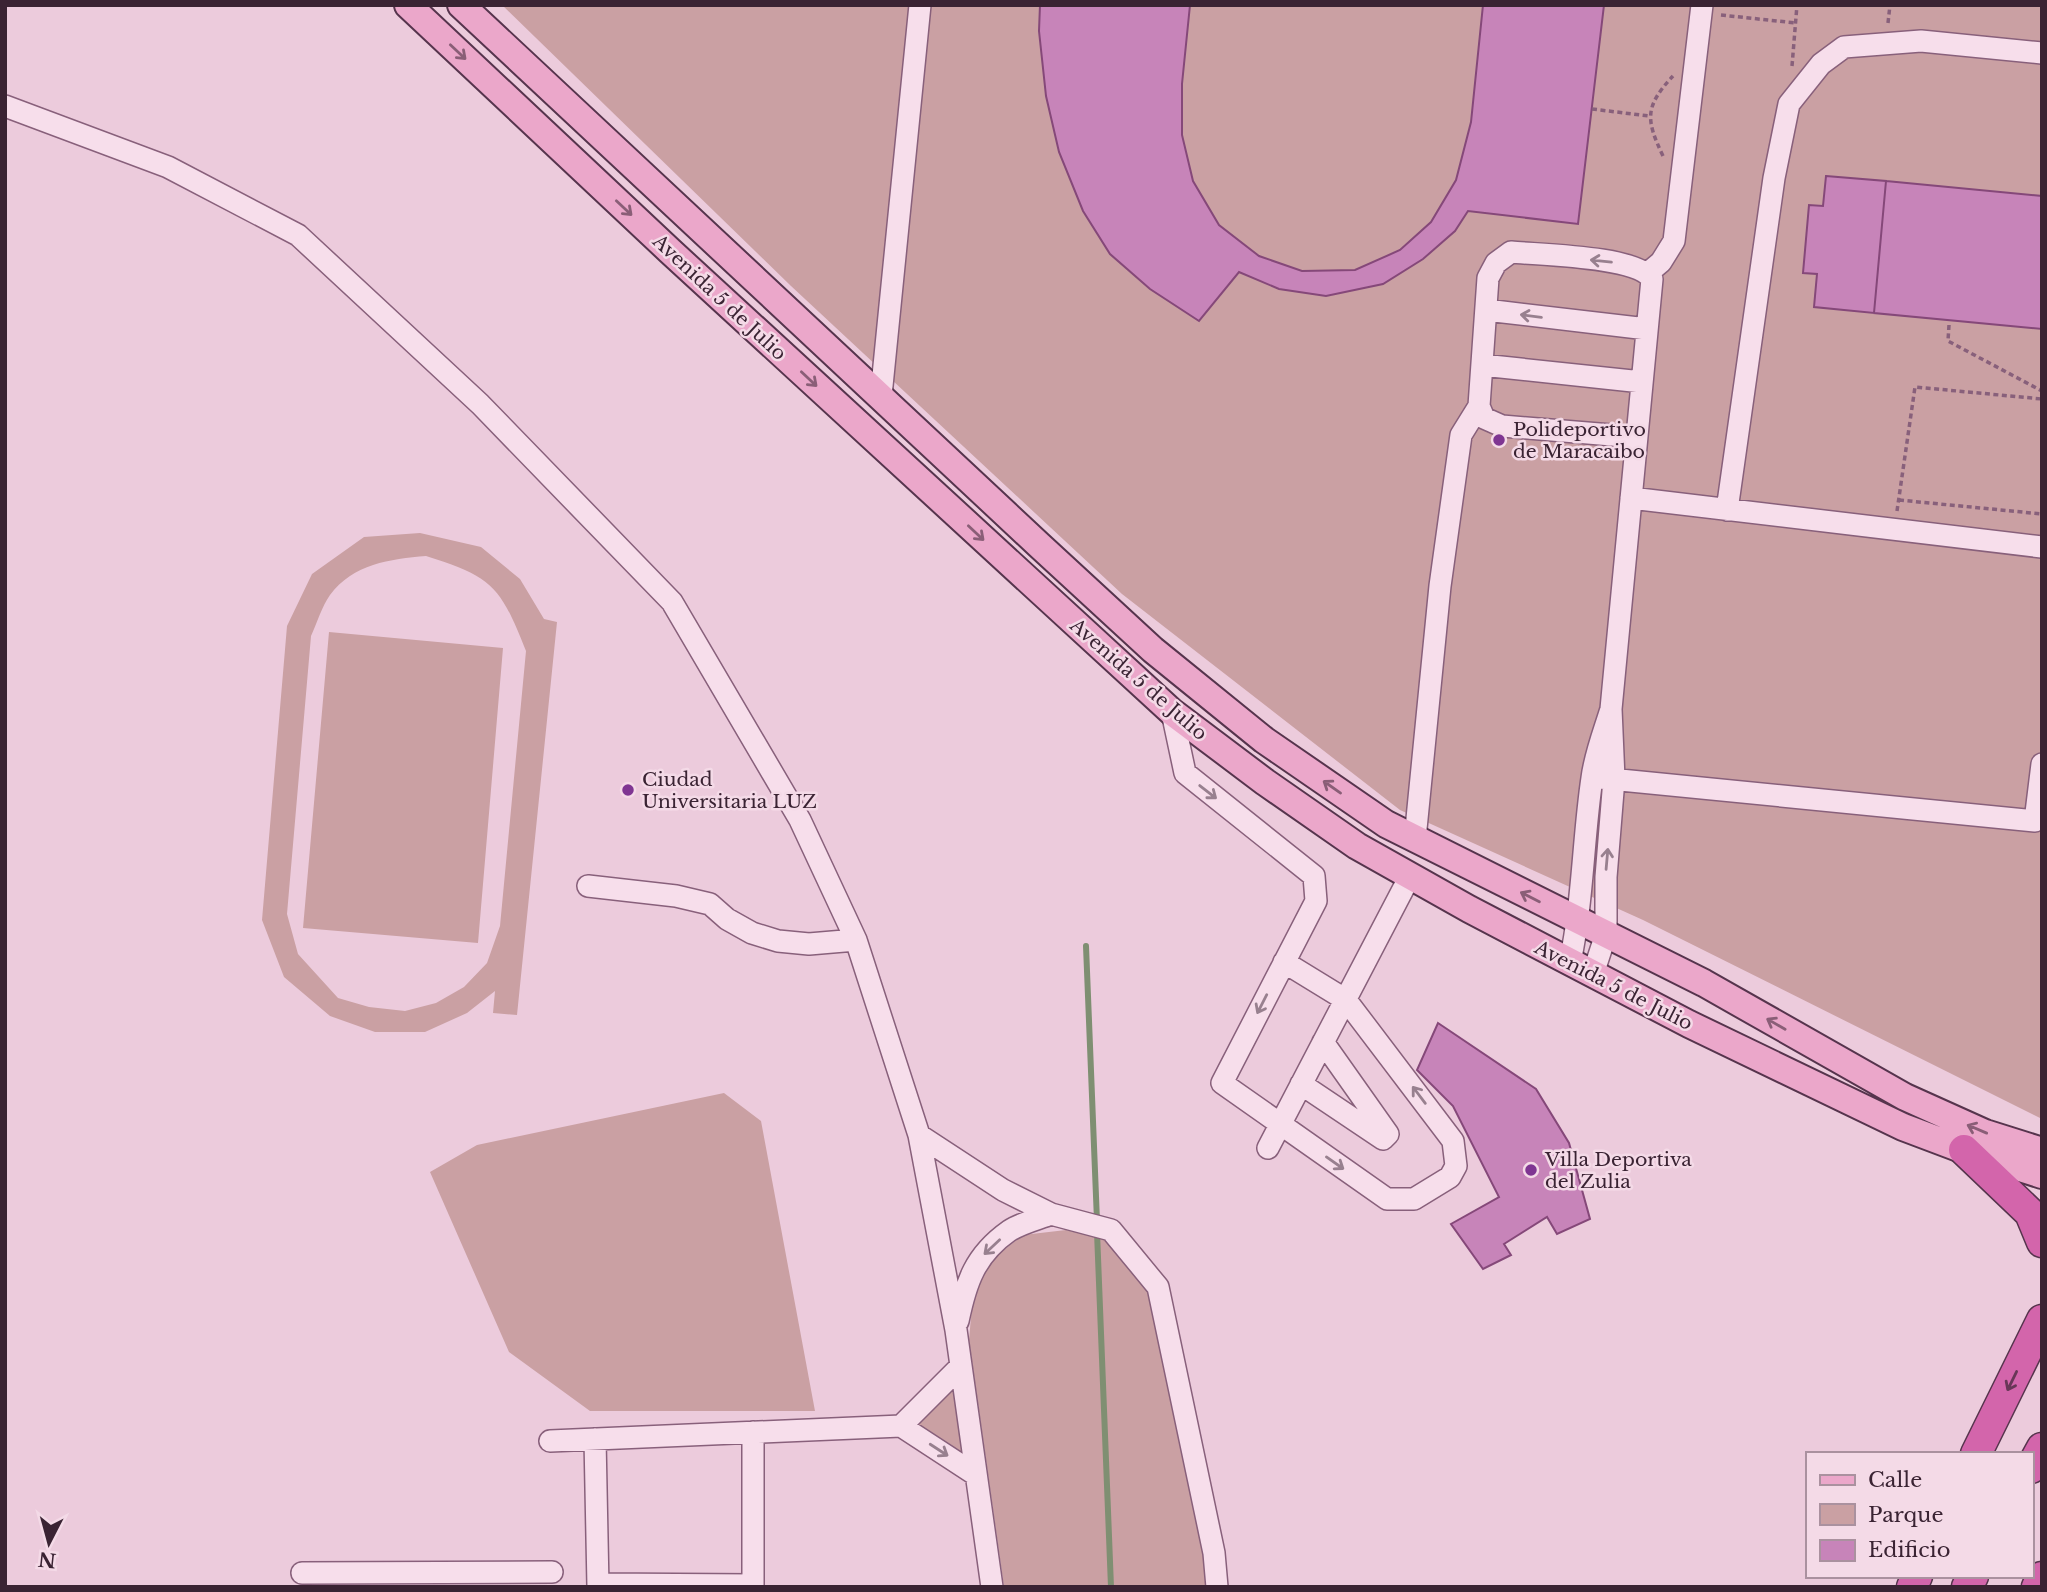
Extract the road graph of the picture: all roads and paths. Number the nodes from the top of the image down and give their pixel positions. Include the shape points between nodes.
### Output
1 (408, 5) edge
2 (461, 5) edge
3 (920, 5) edge
4 (1797, 5) edge
5 (1702, 9) edge
6 (1796, 23) junction
7 (1698, 48) junction
8 (2042, 53) edge
9 (1789, 104) junction
10 (5, 106) edge
11 (1592, 109) dead end
12 (1648, 273) junction
13 (1486, 310) junction
14 (1949, 325) dead end
15 (1647, 330) junction
16 (1482, 365) junction
17 (1642, 382) junction
18 (2042, 391) edge
19 (881, 396) junction
20 (2042, 399) edge
21 (1479, 406) junction
22 (853, 420) junction
23 (1636, 437) junction
24 (1631, 498) junction
25 (1899, 500) junction
26 (1727, 510) junction
27 (2042, 514) edge
28 (1892, 530) junction
29 (2042, 547) edge
30 (1611, 709) junction
31 (1172, 712) junction
32 (2042, 764) edge
33 (1592, 777) junction
34 (1614, 779) junction
35 (1415, 839) junction
36 (1410, 876) junction
37 (588, 886) dead end
38 (1579, 921) junction
39 (1606, 934) junction
40 (856, 940) junction
41 (1284, 962) junction
42 (1582, 968) junction
43 (1346, 1000) junction
44 (1323, 1042) junction
45 (1301, 1084) junction
46 (1280, 1124) junction
47 (919, 1135) junction
48 (1268, 1148) dead end
49 (1964, 1150) junction
50 (2042, 1151) edge
51 (2042, 1175) edge
52 (1051, 1214) junction
53 (2042, 1242) edge
54 (2042, 1320) edge
55 (956, 1330) junction
56 (961, 1366) junction
57 (901, 1426) junction
58 (753, 1432) junction
59 (595, 1439) junction
60 (550, 1441) dead end
61 (2042, 1448) edge
62 (1977, 1452) edge
63 (2033, 1464) edge
64 (976, 1475) junction
65 (552, 1572) dead end
66 (302, 1573) dead end
67 (2042, 1577) edge
68 (598, 1585) edge
69 (753, 1586) edge
70 (992, 1587) edge
71 (1217, 1587) edge
72 (2038, 1587) edge

1 -> 22 main road, Avenida 5 de Julio
2 - 19 main road, Avenida 5 de Julio
3 - 19 lane
4 - 6 path
5 - 6 path
5 - 7 lane
6 - 9 path
7 - 11 path via 1657,92 1649,116
7 - 12 lane via 1674,241
8 - 9 lane via 1921,41 1844,47 1821,64
9 - 26 lane via 1774,178
10 - 40 lane via 168,167 298,235 480,404 672,602 800,820
12 -> 13 lane via 1616,262 1511,252 1496,263 1488,278
12 - 15 lane via 1652,279
15 -> 13 lane
13 - 16 lane
14 - 18 path via 1948,341
15 - 17 lane
16 - 17 lane
16 - 21 lane
17 - 23 lane
19 - 22 main road
35 -> 19 main road, Avenida 5 de Julio via 1264,740 1153,650
20 - 25 path via 1915,387
21 - 23 lane via 1484,418 1502,426
21 - 35 lane via 1461,435 1440,586
22 -> 31 main road, Avenida 5 de Julio
23 - 24 lane
24 - 26 lane
24 - 30 lane
25 - 27 path
25 - 28 path
26 - 28 lane
28 - 29 lane
30 - 33 lane
30 - 34 lane
31 - 36 main road, Avenida 5 de Julio via 1357,846
31 -> 41 lane via 1185,774 1314,876 1316,901
32 - 34 lane via 2035,821
33 - 34 lane
33 - 38 lane
39 -> 34 lane
38 -> 35 main road, Avenida 5 de Julio
36 - 42 main road, Avenida 5 de Julio
36 - 43 lane
37 - 40 lane via 710,904 752,933 778,942
38 - 39 main road, Avenida 5 de Julio
38 - 42 lane
39 - 42 lane
50 -> 39 main road, Avenida 5 de Julio via 1985,1133 1905,1097 1704,983
40 - 47 lane
41 - 43 lane
41 -> 46 lane via 1222,1083
42 - 49 main road, Avenida 5 de Julio via 1890,1121
43 - 44 lane
46 -> 43 lane via 1387,1199 1414,1199 1450,1177 1456,1166 1454,1141
44 - 45 lane
44 - 45 lane via 1388,1133 1383,1139
45 - 46 lane
46 - 48 lane
47 - 52 lane via 1003,1190
47 - 55 lane
49 - 51 main road, Avenida 5 de Julio
49 - 53 highway via 2030,1213
52 -> 55 lane via 1011,1230 985,1252 965,1286
52 - 71 lane via 1111,1230 1158,1287 1214,1553
54 -> 62 highway
55 - 56 lane
56 - 57 lane
56 - 64 lane
57 - 58 lane
57 -> 64 lane
58 - 59 lane
58 - 69 lane
59 - 60 lane
59 - 68 lane
61 - 63 highway
64 - 70 lane
65 - 66 lane
67 - 72 highway
68 - 69 lane

